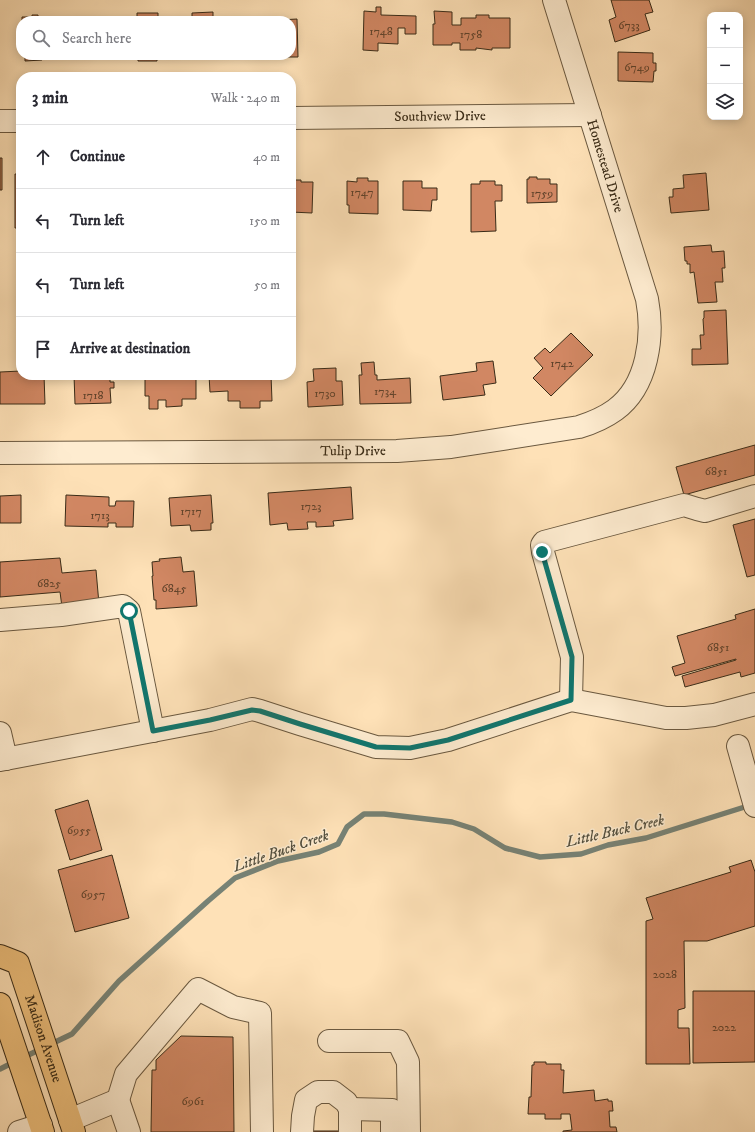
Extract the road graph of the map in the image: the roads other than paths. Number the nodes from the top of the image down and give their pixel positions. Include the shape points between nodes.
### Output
1 (554, 0) edge
2 (590, 115) junction
3 (296, 118) edge
4 (0, 121) edge
5 (16, 121) edge
6 (649, 334) joint
7 (0, 453) edge
8 (755, 496) edge
9 (0, 620) edge
10 (571, 700) junction
11 (755, 704) edge
12 (153, 731) junction
13 (0, 733) edge
14 (738, 746) dead end
15 (3, 759) edge
16 (753, 797) edge
17 (0, 956) edge
18 (3, 1013) edge
19 (329, 1041) dead end
20 (118, 1100) junction
21 (350, 1109) junction
22 (72, 1126) edge
23 (42, 1128) edge
24 (20, 1132) edge
25 (129, 1132) edge
26 (262, 1132) edge
27 (302, 1132) edge
28 (350, 1132) edge
29 (392, 1132) edge
30 (409, 1132) edge

1 - 2 street, Homestead Drive
2 - 3 street, Southview Drive
2 - 6 street, Homestead Drive via 647,299
4 - 5 street
6 - 7 street, Tulip Drive via 637,385 616,409 594,422 579,427 451,447 397,451
8 - 10 street via 705,511 684,505 544,542 542,552 572,657
9 - 12 street via 123,606 126,608 129,611
10 - 11 street via 666,718 714,715
10 - 12 street via 448,740 410,748 376,747 252,710
12 - 15 street
13 - 15 street
14 - 16 street
17 - 22 main road, Madison Avenue via 18,963
18 - 23 main road, Madison Avenue
19 - 30 street via 398,1041 408,1062
20 - 22 street
20 - 25 street
20 - 26 street via 126,1074 198,989 233,1007 260,1013
21 - 27 street via 346,1102 333,1092 318,1092 306,1100
21 - 28 street
21 - 29 street via 392,1110
23 - 24 street

